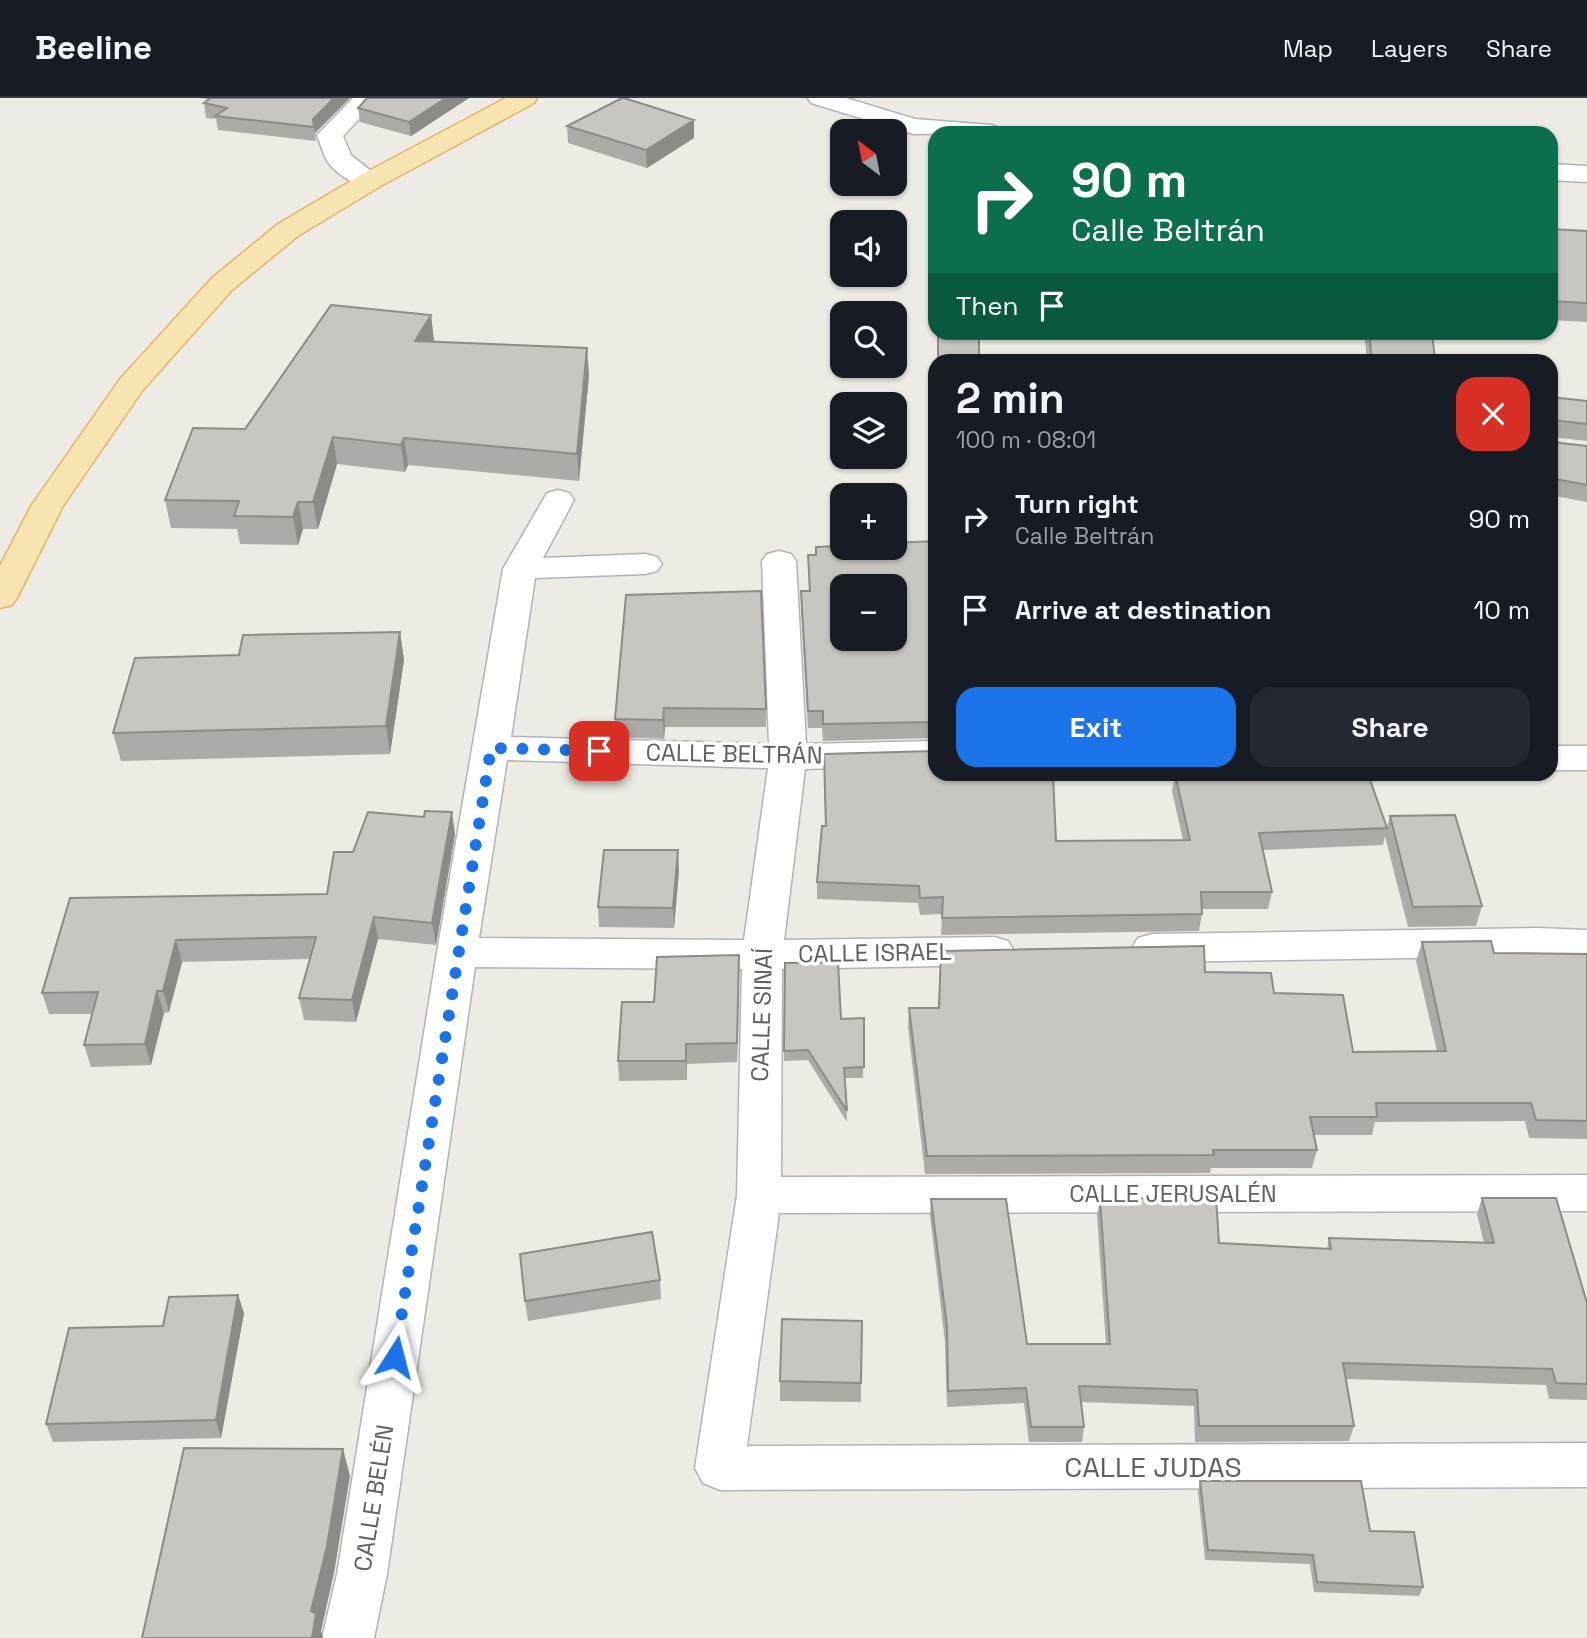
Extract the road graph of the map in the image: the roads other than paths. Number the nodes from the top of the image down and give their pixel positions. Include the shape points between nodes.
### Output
1 (368, 98) edge
2 (525, 98) edge
3 (820, 98) edge
4 (928, 127) edge
5 (1558, 173) edge
6 (1587, 174) edge
7 (370, 181) junction
8 (558, 500) dead end
9 (779, 561) dead end
10 (645, 564) dead end
11 (520, 569) junction
12 (0, 598) edge
13 (491, 748) junction
14 (928, 753) edge
15 (788, 757) junction
16 (1558, 758) edge
17 (1587, 758) edge
18 (1587, 944) edge
19 (1122, 948) edge
20 (1025, 950) edge
21 (457, 952) junction
22 (762, 955) junction
23 (1587, 1194) edge
24 (759, 1195) junction
25 (1587, 1465) edge
26 (720, 1468) joint
27 (348, 1638) edge

1 - 7 street via 331,135 339,159
2 - 7 main road
3 - 4 street
5 - 6 street
7 - 12 main road via 288,230 222,284 131,385 47,506
8 - 11 street, CALLE BELÉN
9 - 15 street, CALLE SINAÍ
10 - 11 street
11 - 13 street, CALLE BELÉN
13 - 15 street, CALLE BELTRÁN
13 - 21 street, CALLE BELÉN
14 - 15 street, CALLE BELTRÁN
15 - 22 street, CALLE SINAÍ
16 - 17 street
18 - 19 street
20 - 22 street, CALLE ISRAEL
21 - 22 street, CALLE ISRAEL
21 - 27 street, CALLE BELÉN via 362,1574
22 - 24 street, CALLE SINAÍ
23 - 24 street, CALLE JERUSALÉN
24 - 26 street, CALLE SINAÍ
25 - 26 street, CALLE JUDAS

